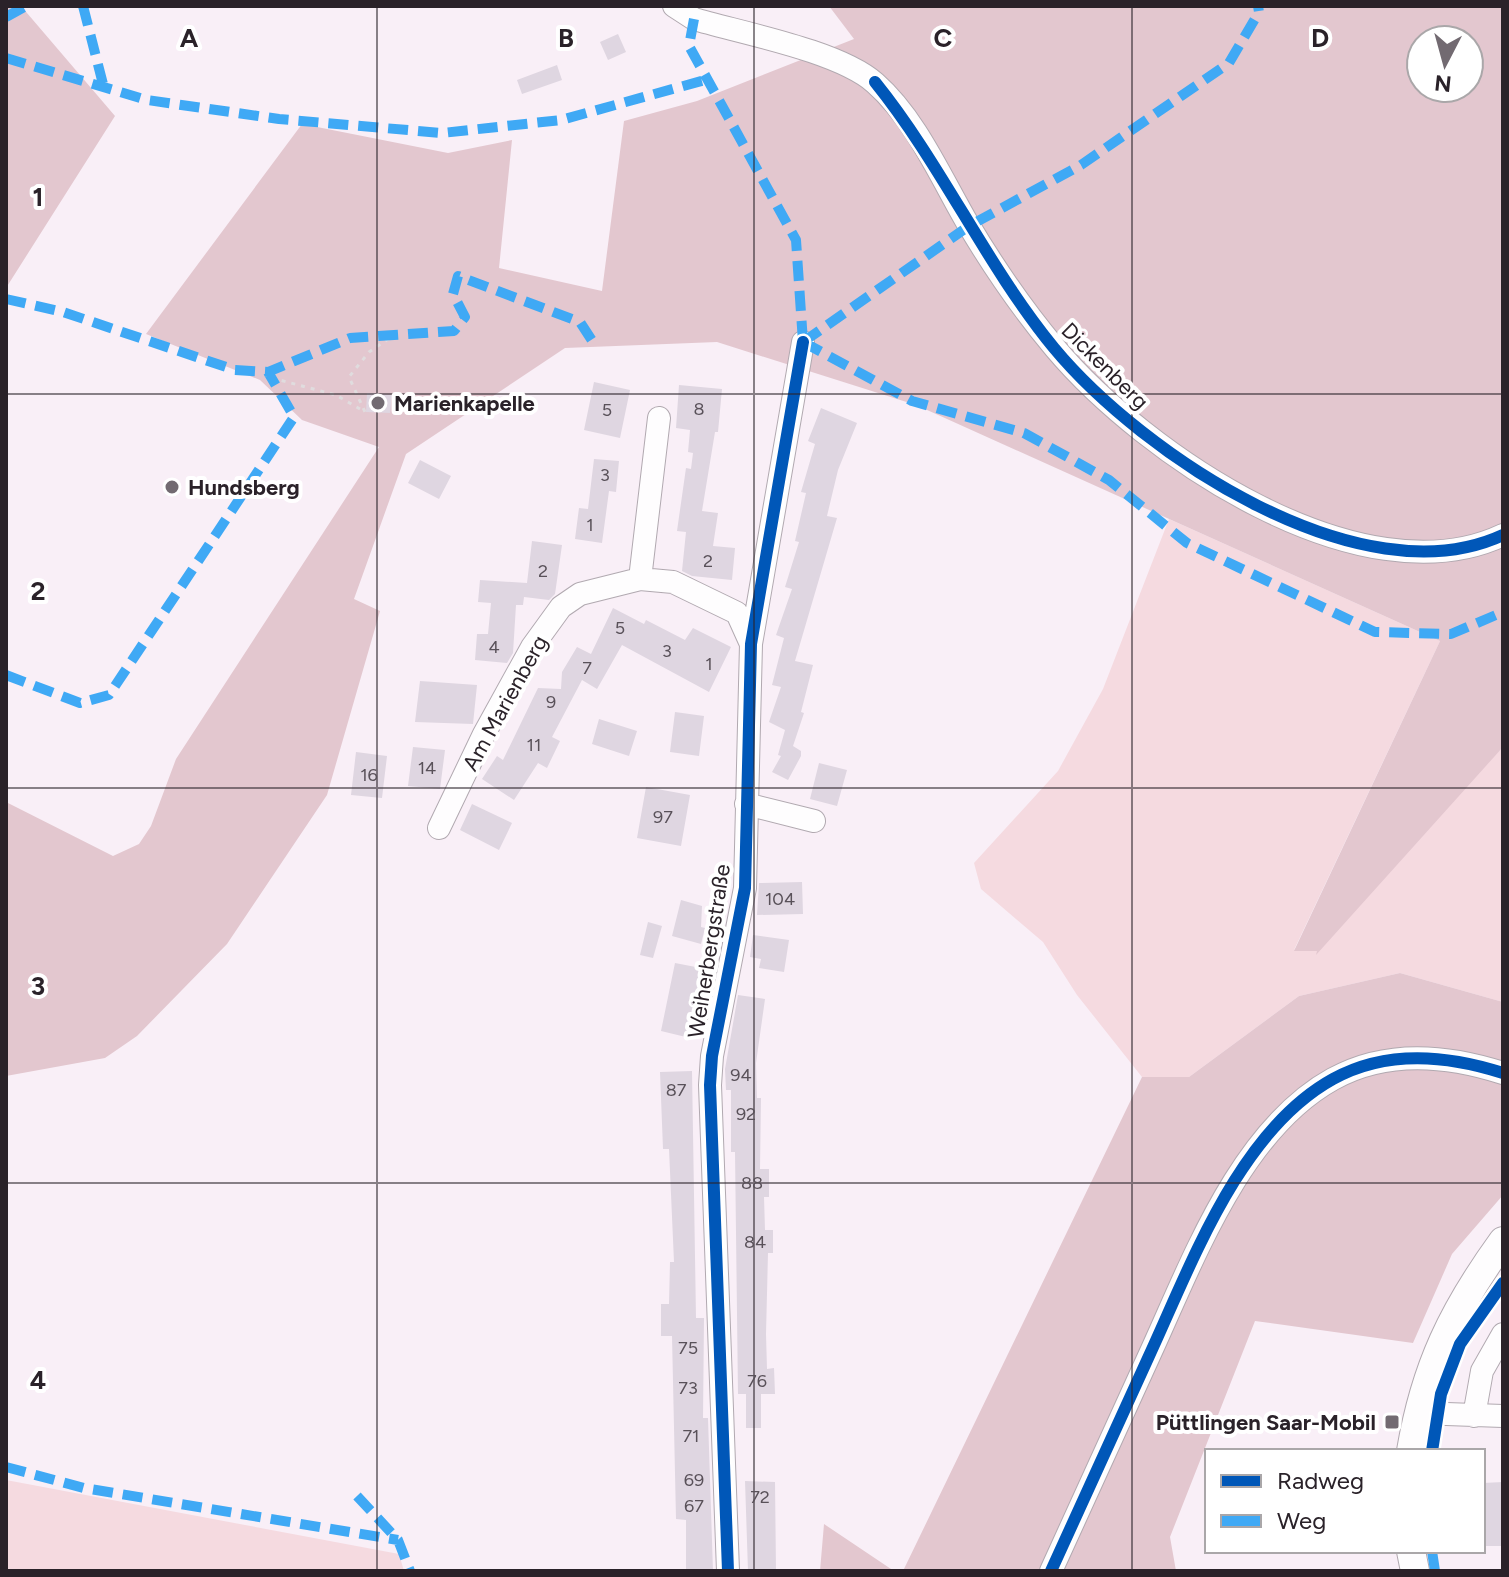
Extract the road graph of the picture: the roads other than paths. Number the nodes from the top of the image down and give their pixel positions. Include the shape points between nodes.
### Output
1 (674, 6) edge
2 (803, 342) dead end
3 (659, 418) dead end
4 (1503, 535) edge
5 (640, 579) junction
6 (751, 644) junction
7 (746, 804) junction
8 (814, 821) dead end
9 (439, 828) dead end
10 (1503, 1073) edge
11 (1503, 1241) edge
12 (1503, 1334) edge
13 (1418, 1413) junction
14 (1474, 1416) junction
15 (1503, 1416) edge
16 (1411, 1449) edge
17 (1053, 1570) edge
18 (728, 1571) edge

1 - 4 street, Dickenberg via 694,19 835,60 875,82 906,120 969,226 1055,348 1125,418 1269,513 1369,546 1456,550
2 - 6 street, Weiherbergstraße
3 - 5 street
5 - 6 street, Am Marienberg via 673,582 737,613
5 - 9 street, Am Marienberg via 580,594 561,607 532,647
6 - 7 street, Weiherbergstraße
7 - 8 street
7 - 18 street, Weiherbergstraße via 745,888 710,1085
10 - 17 street via 1469,1062 1401,1056 1335,1078 1293,1108 1254,1151 1197,1251
11 - 13 main road via 1445,1336 1426,1378
12 - 14 street via 1482,1371
13 - 14 street
13 - 16 main road
14 - 15 street

